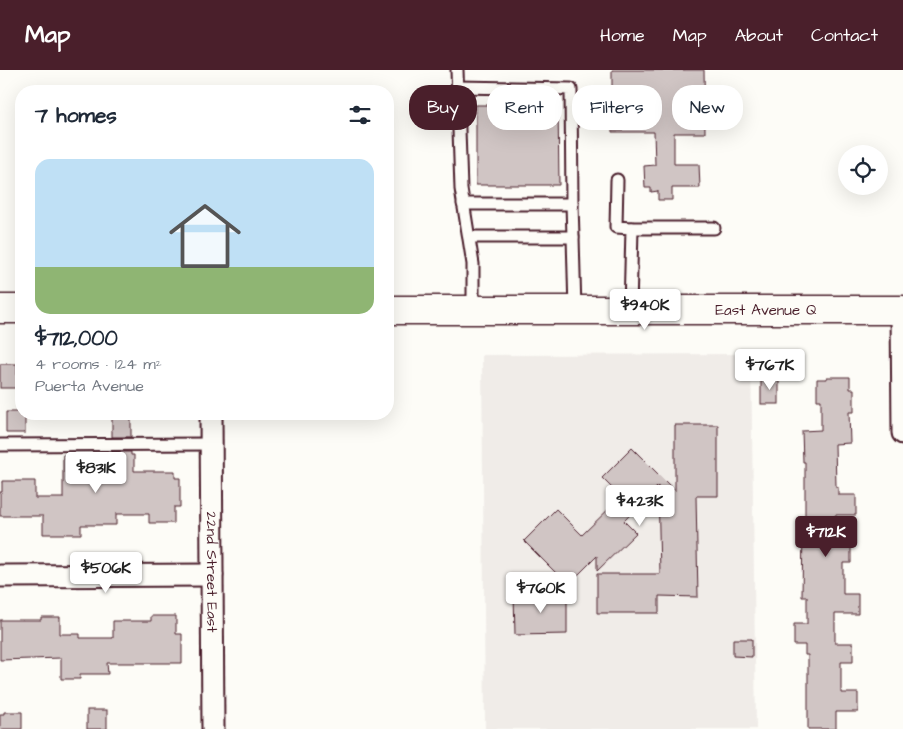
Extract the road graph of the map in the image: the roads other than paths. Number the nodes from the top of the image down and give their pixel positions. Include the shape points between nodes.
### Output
1 (457, 70) edge
2 (457, 85) edge
3 (477, 87) edge
4 (459, 130) edge
5 (617, 180) dead end
6 (464, 204) junction
7 (572, 204) junction
8 (632, 228) junction
9 (714, 228) dead end
10 (469, 237) junction
11 (572, 237) junction
12 (0, 309) edge
13 (15, 309) edge
14 (394, 310) edge
15 (474, 310) junction
16 (575, 310) junction
17 (630, 310) junction
18 (903, 310) edge
19 (903, 350) edge
20 (212, 420) edge
21 (903, 433) edge
22 (212, 444) junction
23 (0, 445) edge
24 (212, 575) junction
25 (0, 576) edge
26 (213, 729) edge

1 - 2 lane
3 - 7 lane via 571,89
4 - 6 lane
5 - 8 lane via 616,227
6 - 7 lane
6 - 10 lane
7 - 11 lane
8 - 9 lane
8 - 17 lane
10 - 11 lane
10 - 15 lane
11 - 16 lane
12 - 13 main road
14 - 15 main road, East Avenue Q
15 - 16 main road, East Avenue Q
16 - 17 main road, East Avenue Q
17 - 18 main road, East Avenue Q
18 - 19 street
19 - 21 street
20 - 22 street, 22nd Street East
22 - 23 lane
22 - 24 street, 22nd Street East
24 - 25 street
24 - 26 street, 22nd Street East

